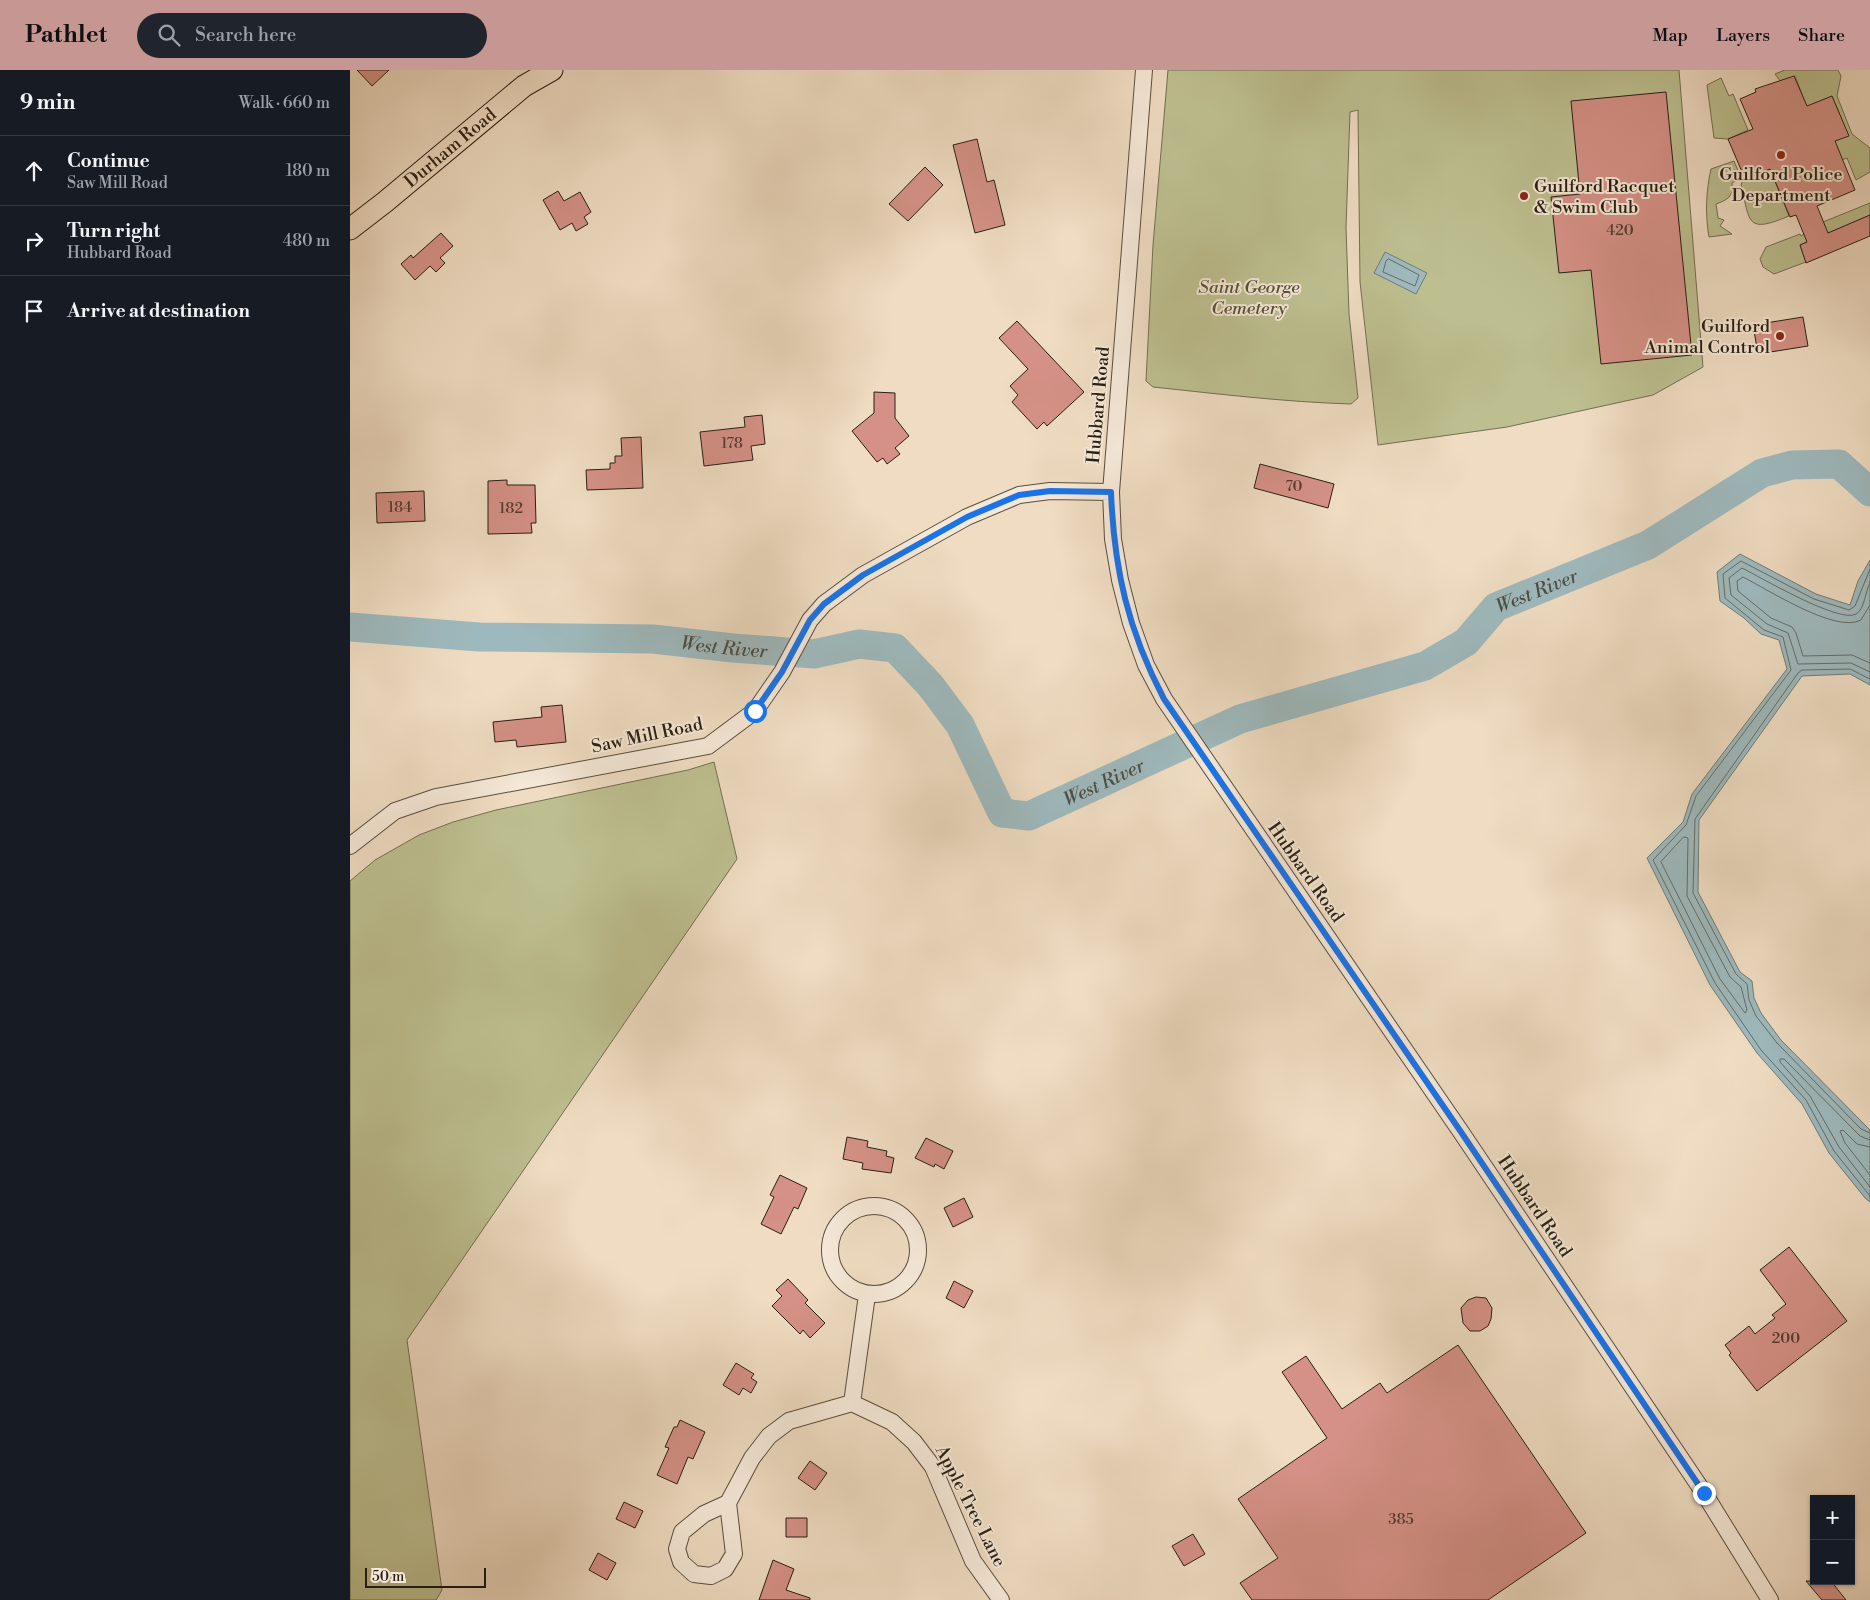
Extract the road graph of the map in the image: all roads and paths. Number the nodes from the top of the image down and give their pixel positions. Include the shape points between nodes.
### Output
1 (552, 70) edge
2 (1144, 70) edge
3 (350, 229) edge
4 (1111, 492) junction
5 (350, 846) edge
6 (867, 1295) junction
7 (852, 1403) junction
8 (728, 1503) junction
9 (1001, 1600) edge
10 (1770, 1600) edge

1 - 3 main road, Durham Road via 524,86
2 - 4 street, Hubbard Road
4 - 5 street, Saw Mill Road via 1047,491 1019,495 993,505 863,575 824,604 810,620 782,672 755,711 708,746 436,797 395,811
4 - 10 street, Hubbard Road via 1113,539 1122,589 1146,665 1164,699 1704,1493
6 - 6 street via 884,1294 902,1286 915,1268 919,1250 916,1232 905,1217 886,1207 867,1206 851,1212 838,1223 830,1242 830,1260 837,1275 854,1291
6 - 7 street
7 - 8 street via 797,1418 776,1431 752,1458
7 - 9 street, Apple Tree Lane via 892,1422 914,1442 933,1467 973,1561
8 - 8 street via 704,1514 682,1532 677,1548 681,1562 694,1574 711,1576 725,1569 734,1554

